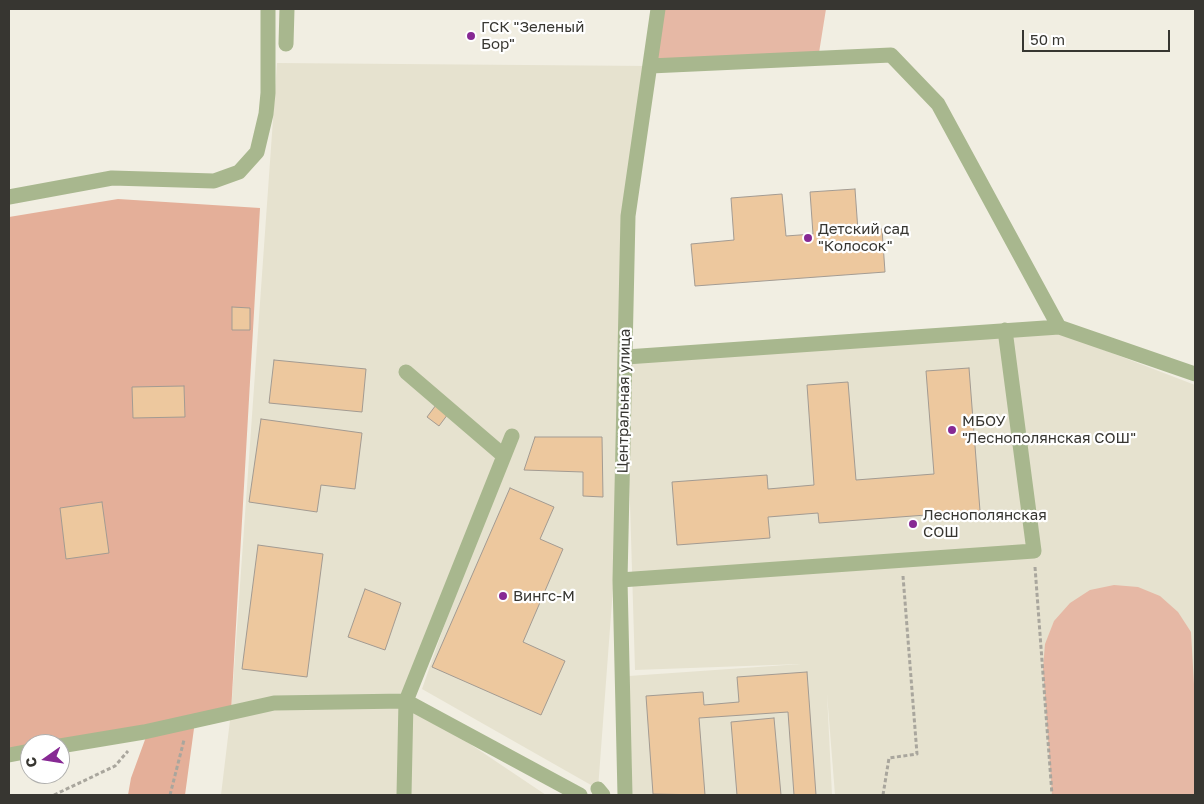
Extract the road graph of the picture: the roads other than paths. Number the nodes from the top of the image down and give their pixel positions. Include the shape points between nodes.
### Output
1 (268, 9) edge
2 (287, 9) edge
3 (658, 9) edge
4 (286, 44) dead end
5 (650, 66) junction
6 (9, 197) edge
7 (1059, 327) junction
8 (1005, 330) junction
9 (626, 357) junction
10 (406, 372) dead end
11 (1195, 374) edge
12 (512, 436) dead end
13 (504, 456) junction
14 (620, 580) junction
15 (406, 701) junction
16 (70, 744) edge
17 (404, 795) edge
18 (580, 795) edge
19 (625, 795) edge

1 - 6 street via 266,114 257,152 239,172 214,181 112,178
2 - 4 street
3 - 5 street, Центральная улица via 650,47
5 - 7 street via 891,56 938,104
5 - 9 street, Центральная улица via 628,216
7 - 8 street
7 - 11 street
8 - 9 street
8 - 14 street via 1034,550
9 - 14 street, Центральная улица
10 - 13 street
12 - 13 street
13 - 15 street
14 - 19 street, Центральная улица
15 - 16 street via 274,702 144,732
15 - 17 street
15 - 18 street

